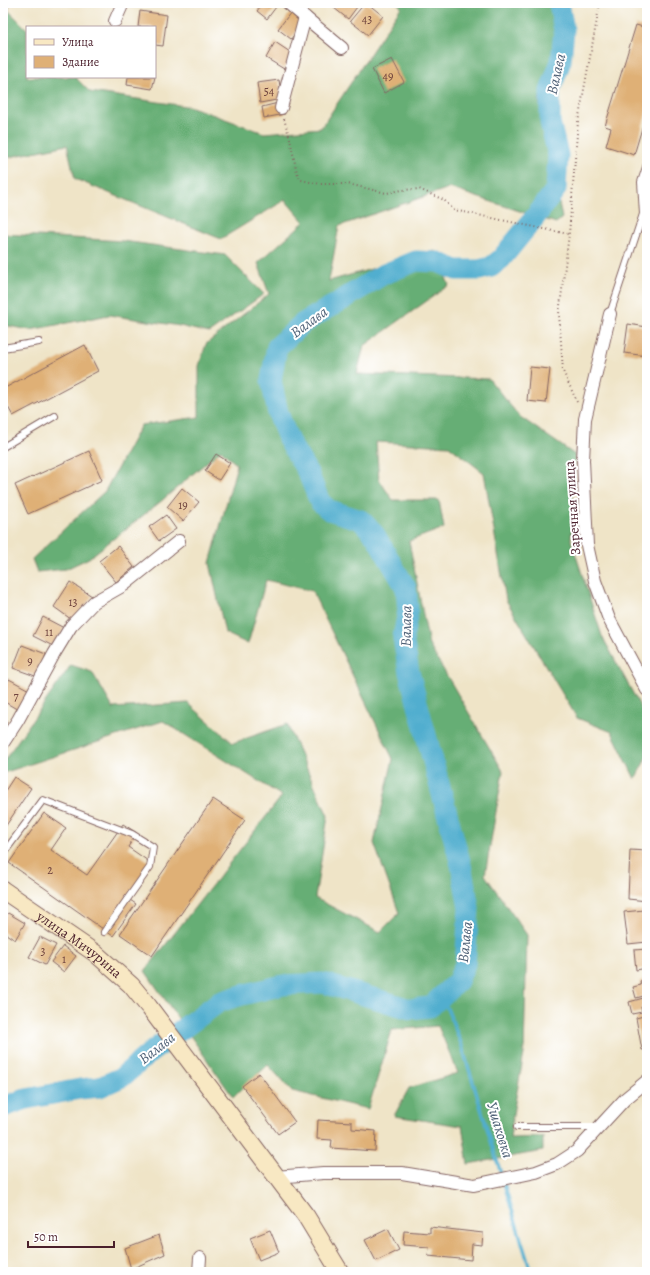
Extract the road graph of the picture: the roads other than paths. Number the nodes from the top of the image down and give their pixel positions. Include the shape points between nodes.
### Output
1 (123, 3) edge
2 (288, 3) edge
3 (305, 17) junction
4 (115, 22) dead end
5 (342, 48) dead end
6 (281, 108) road end
7 (647, 164) edge
8 (610, 314) joint
9 (39, 342) dead end
10 (3, 348) edge
11 (55, 416) dead end
12 (3, 447) edge
13 (179, 541) dead end
14 (647, 690) edge
15 (3, 743) edge
16 (3, 854) edge
17 (3, 890) edge
18 (104, 932) dead end
19 (647, 1081) edge
20 (600, 1127) junction
21 (517, 1128) dead end
22 (276, 1177) junction
23 (200, 1258) dead end
24 (199, 1272) edge
25 (340, 1272) edge

1 - 4 street
2 - 3 street
3 - 5 street
3 - 6 street
7 - 8 lane via 641,182 643,214
8 - 14 street, Заречная улица via 585,419 583,460 587,545 594,581 609,619
9 - 10 lane
11 - 12 lane
13 - 15 street via 124,585 94,602 72,626
16 - 18 lane via 43,800 132,834 153,847 150,867
17 - 22 main road, улица Мичурина via 95,953 132,985
19 - 20 street via 625,1099
20 - 21 lane
20 - 22 street via 577,1151 558,1164 536,1172 474,1185 402,1173 324,1173
22 - 25 main road, улица Мичурина via 306,1216
23 - 24 street

